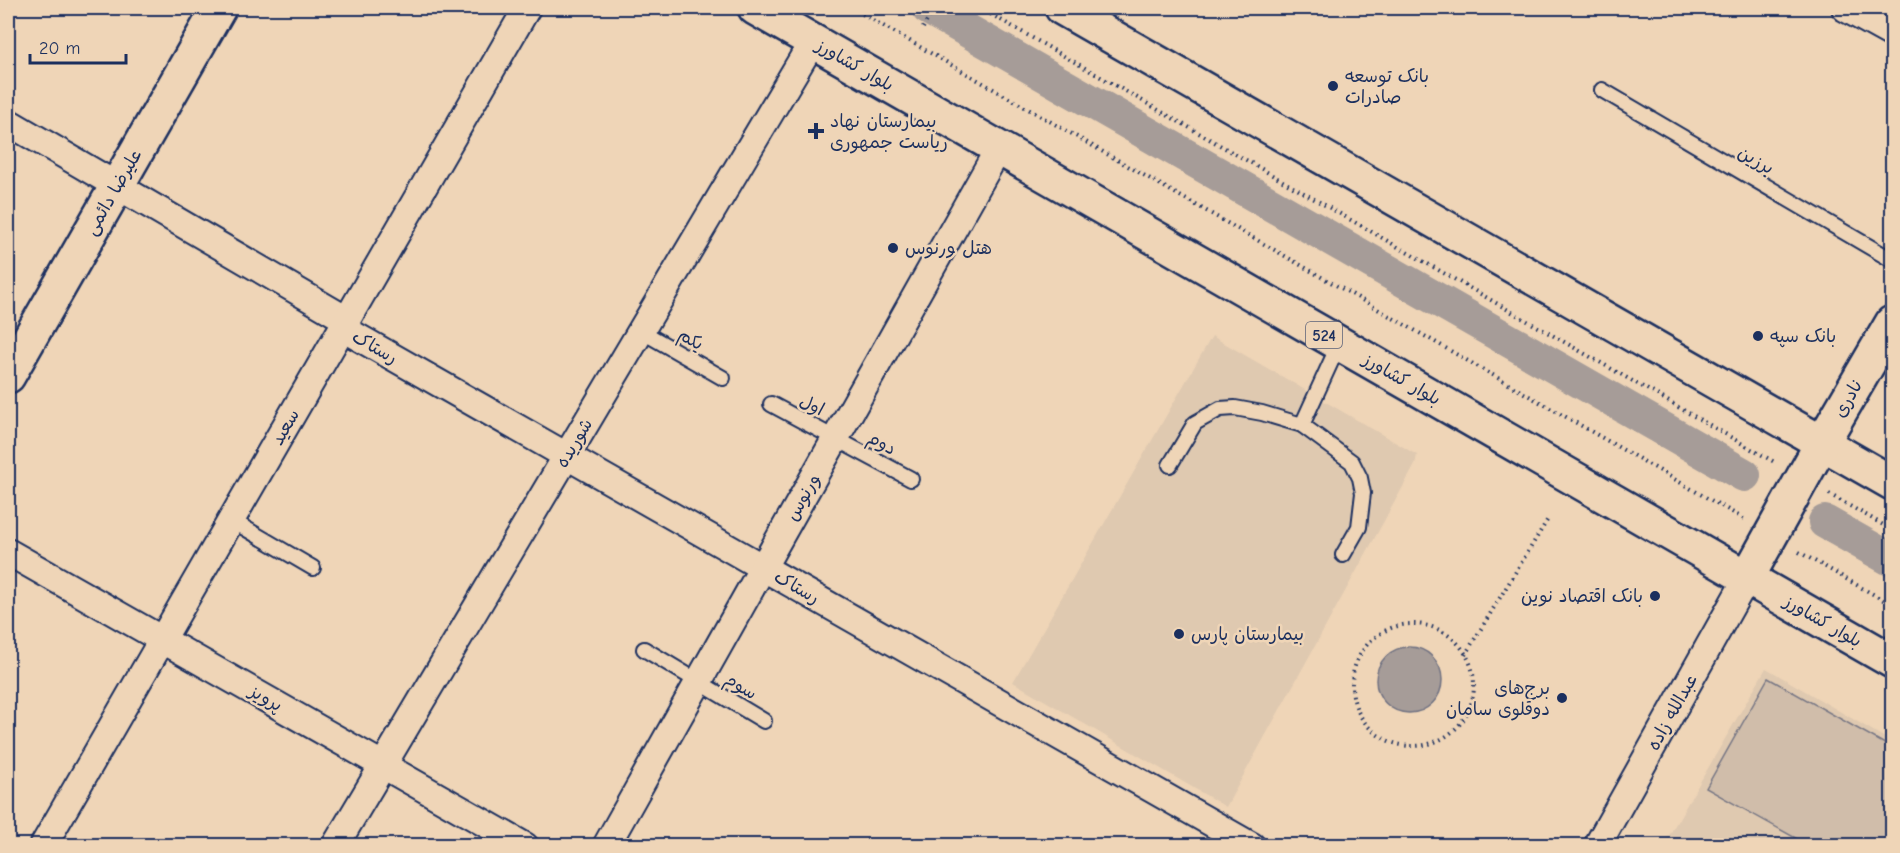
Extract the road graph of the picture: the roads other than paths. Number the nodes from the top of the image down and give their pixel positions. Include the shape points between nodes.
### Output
1 (219, 8) edge
2 (527, 8) edge
3 (755, 8) edge
4 (1062, 8) edge
5 (1845, 8) edge
6 (1893, 34) edge
7 (813, 41) junction
8 (1602, 90) dead end
9 (8, 122) edge
10 (999, 148) junction
11 (117, 186) junction
12 (1893, 260) edge
13 (1893, 323) edge
14 (344, 324) junction
15 (641, 331) junction
16 (1339, 344) junction
17 (8, 376) edge
18 (723, 378) dead end
19 (771, 405) dead end
20 (1302, 425) junction
21 (836, 438) junction
22 (1822, 443) junction
23 (567, 456) junction
24 (1170, 465) dead end
25 (911, 480) dead end
26 (1893, 483) edge
27 (231, 520) junction
28 (8, 552) edge
29 (1343, 555) dead end
30 (313, 568) dead end
31 (763, 568) junction
32 (1747, 578) junction
33 (162, 639) junction
34 (644, 649) dead end
35 (1893, 662) edge
36 (699, 681) junction
37 (764, 721) dead end
38 (383, 765) junction
39 (43, 846) edge
40 (335, 846) edge
41 (525, 846) edge
42 (606, 846) edge
43 (1252, 846) edge
44 (1597, 846) edge

1 - 11 main road, علیرضا دائمی
2 - 14 street, سعید
3 - 7 main road, بلوار کشاورز / 524
4 - 22 main road
5 - 6 street
7 - 10 main road, بلوار کشاورز / 524
7 - 15 street, شوریده
8 - 12 lane, برزین
9 - 11 street, رستاک
10 - 16 main road, بلوار کشاورز / 524
10 - 21 street, ورنوس
11 - 14 street, رستاک
11 - 17 main road, علیرضا دائمی
13 - 22 main road, نادری
14 - 23 street, رستاک
14 - 27 street, سعید
15 - 18 lane, یکم
15 - 23 street, شوریده
16 - 20 lane
16 - 32 main road, بلوار کشاورز / 524
19 - 21 lane, اول
20 - 24 lane via 1263,413 1220,409 1195,423
20 - 29 lane via 1352,462 1360,478 1363,493 1359,527
21 - 25 lane, دوم
21 - 31 street, ورنوس
22 - 26 main road
22 - 32 main road, نادری
23 - 31 street, رستاک
23 - 38 street, شوریده
27 - 30 lane
27 - 33 street, سعید
28 - 33 street, پرویز
31 - 36 street, ورنوس
31 - 43 street, رستاک
32 - 35 main road, بلوار کشاورز / 524
32 - 44 street, عبدالله زاده
33 - 38 street, پرویز
33 - 39 street, سعید
34 - 36 lane, سوم
36 - 37 lane, سوم
36 - 42 street, ورنوس
38 - 40 street, شوریده
38 - 41 street, پرویز

